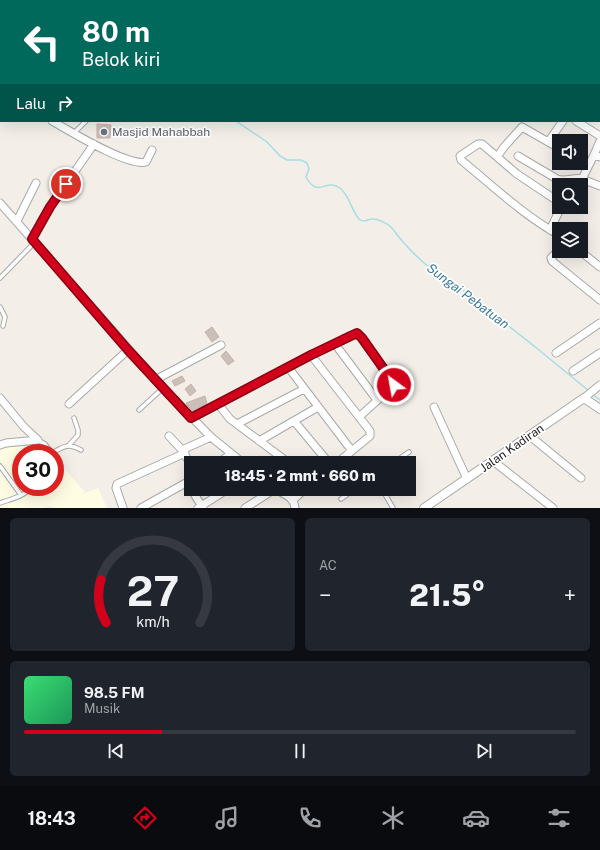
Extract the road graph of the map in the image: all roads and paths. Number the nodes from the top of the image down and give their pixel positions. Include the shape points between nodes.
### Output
1 (54, 122) edge
2 (85, 122) edge
3 (562, 122) edge
4 (579, 122) edge
5 (524, 124) edge
6 (74, 133) junction
7 (600, 136) edge
8 (600, 141) edge
9 (548, 142) junction
10 (94, 144) junction
11 (552, 144) edge
12 (152, 150) dead end
13 (518, 156) dead end
14 (597, 156) edge
15 (497, 157) junction
16 (589, 164) joint
17 (555, 178) edge
18 (582, 178) edge
19 (588, 181) edge
20 (36, 183) dead end
21 (600, 186) edge
22 (552, 197) edge
23 (0, 203) edge
24 (558, 214) edge
25 (17, 221) junction
26 (550, 230) joint
27 (34, 240) junction
28 (552, 257) edge
29 (588, 257) edge
30 (600, 266) edge
31 (0, 278) edge
32 (600, 300) edge
33 (0, 307) edge
34 (600, 323) edge
35 (3, 326) dead end
36 (335, 344) junction
37 (222, 345) dead end
38 (128, 350) junction
39 (556, 353) dead end
40 (600, 353) edge
41 (311, 355) junction
42 (288, 368) junction
43 (573, 371) dead end
44 (155, 380) junction
45 (598, 387) edge
46 (162, 388) junction
47 (304, 388) junction
48 (0, 398) edge
49 (584, 398) junction
50 (377, 400) junction
51 (69, 404) dead end
52 (218, 404) junction
53 (318, 407) junction
54 (434, 407) dead end
55 (600, 408) edge
56 (139, 410) dead end
57 (359, 417) junction
58 (74, 418) dead end
59 (191, 418) junction
60 (294, 421) junction
61 (237, 424) junction
62 (169, 436) dead end
63 (530, 436) junction
64 (211, 437) junction
65 (38, 440) junction
66 (259, 441) junction
67 (45, 444) edge
68 (0, 445) edge
69 (69, 445) junction
70 (64, 446) edge
71 (81, 450) dead end
72 (352, 450) junction
73 (183, 452) junction
74 (409, 452) dead end
75 (232, 454) junction
76 (185, 456) edge
77 (229, 456) edge
78 (234, 456) edge
79 (279, 456) edge
80 (323, 456) edge
81 (345, 456) edge
82 (403, 456) edge
83 (493, 461) junction
84 (0, 466) edge
85 (581, 478) dead end
86 (467, 479) junction
87 (12, 483) edge
88 (184, 488) edge
89 (19, 496) edge
90 (196, 496) edge
91 (218, 496) edge
92 (297, 496) edge
93 (346, 496) edge
94 (386, 496) edge
95 (342, 499) dead end
96 (293, 500) junction
97 (0, 504) edge
98 (201, 507) edge
99 (123, 508) edge
100 (142, 508) edge
101 (245, 508) edge
102 (295, 508) edge
103 (393, 508) edge
104 (424, 508) edge
105 (553, 508) edge

1 - 6 street
2 - 6 lane
3 - 9 street
4 - 7 street
5 - 9 street
5 - 15 street
6 - 10 street
8 - 14 street
9 - 11 street
10 - 12 street via 138,163 147,161
10 - 27 street via 50,207
13 - 17 street
14 - 16 street
15 - 22 street
15 - 26 street via 480,144 459,157
16 - 18 street
19 - 21 street
20 - 25 street
23 - 25 street
24 - 26 street
25 - 27 street
27 - 31 lane
27 - 38 street
28 - 32 street via 551,260
29 - 30 street
33 - 35 lane via 5,317
34 - 39 street
36 - 41 street
36 - 50 street
36 - 50 street via 357,333 362,338 394,383
37 - 44 street
38 - 44 street
38 - 51 street
40 - 43 street
41 - 42 street
41 - 57 street
42 - 47 street
42 - 52 street
44 - 46 street
45 - 49 street
46 - 56 lane
46 - 59 street
47 - 53 street
47 - 61 street
48 - 65 street
49 - 55 street
49 - 63 street, Jalan Kadiran
50 - 57 street
52 - 59 street
52 - 61 street via 226,416
53 - 60 street
53 - 72 street
54 - 86 street
57 - 72 street via 371,434
58 - 69 lane via 78,434
59 - 64 street
60 - 66 street
60 - 80 street
61 - 66 street
62 - 73 street
63 - 83 street, Jalan Kadiran
63 - 85 street
64 - 73 street
64 - 75 street
65 - 67 lane
65 - 68 street
66 - 79 street
69 - 70 lane
69 - 71 lane
72 - 81 street
73 - 76 street
73 - 99 street via 117,484
74 - 82 lane
75 - 77 street
75 - 78 street
83 - 86 street, Jalan Kadiran
83 - 105 street
84 - 87 lane
86 - 104 street, Jalan Kadiran
88 - 100 street
89 - 97 lane
90 - 98 street
91 - 98 street
92 - 96 street
93 - 95 lane
94 - 103 lane
96 - 101 street via 275,489
96 - 102 street

